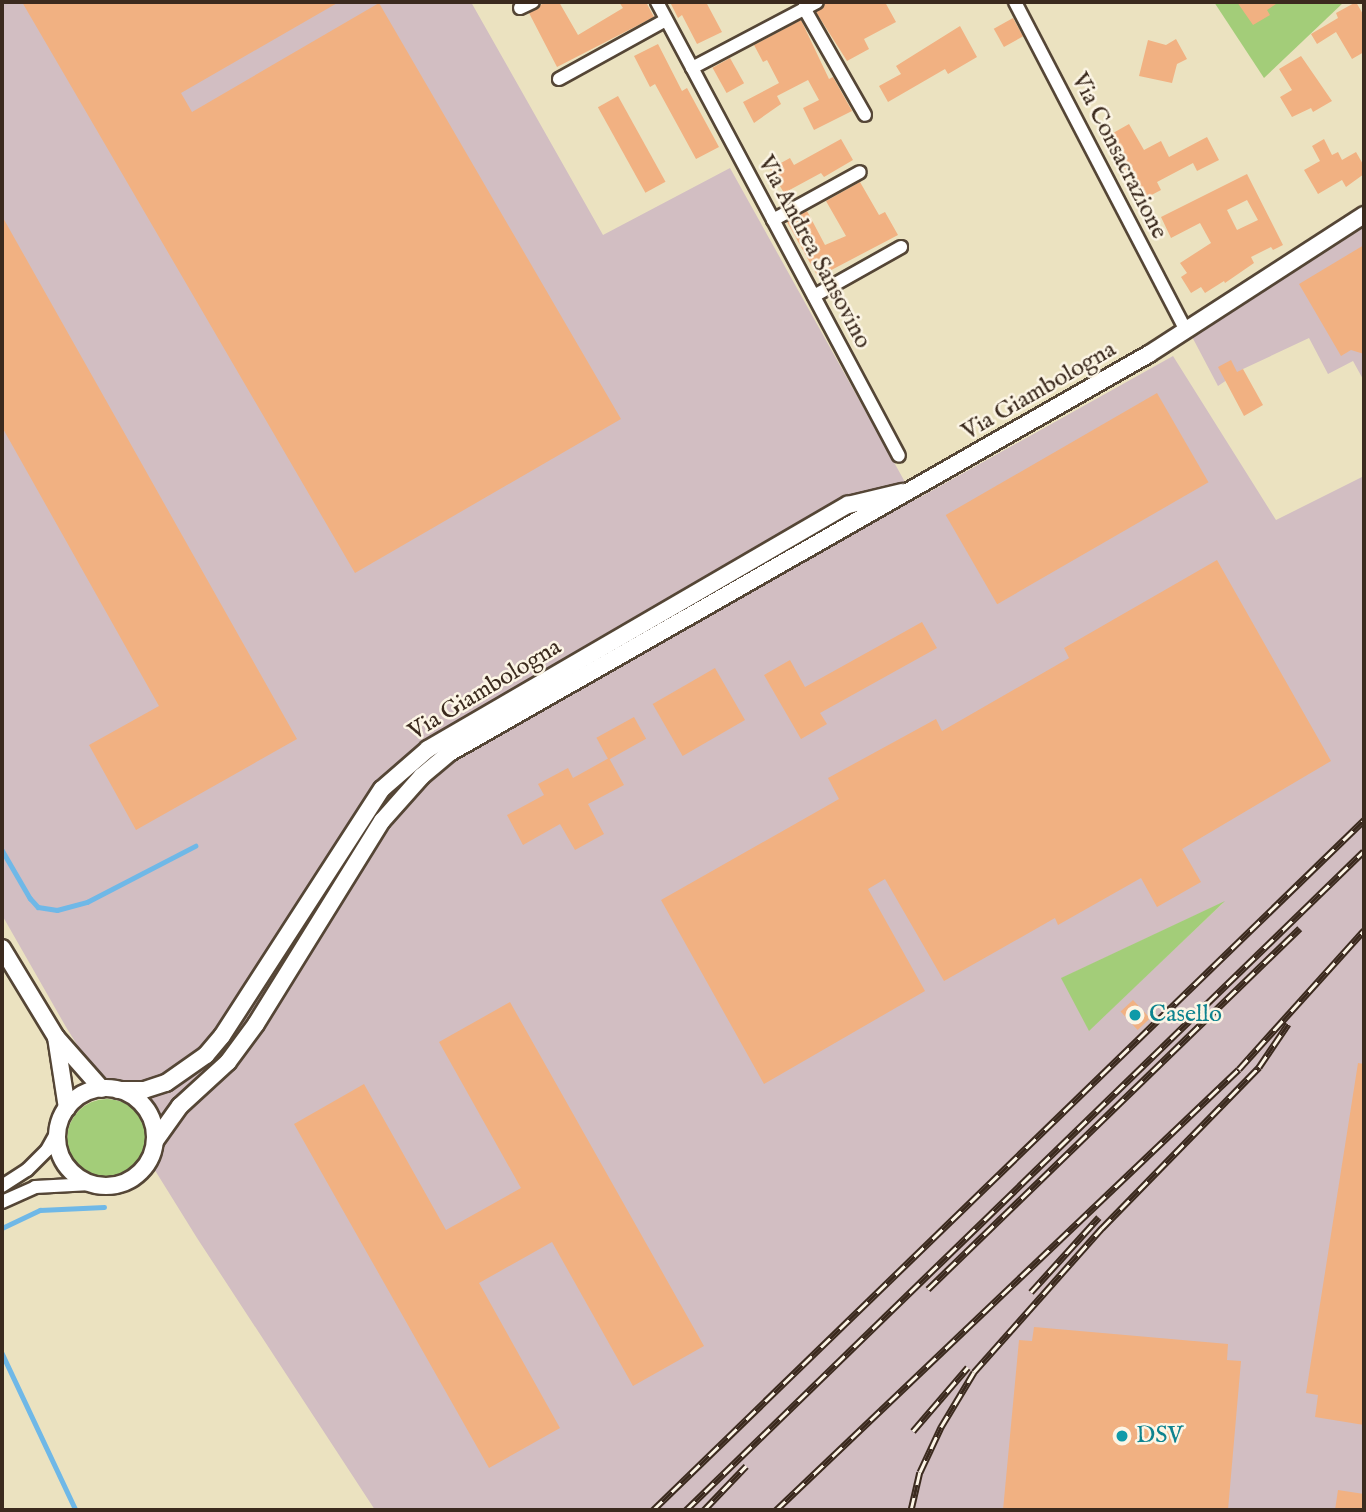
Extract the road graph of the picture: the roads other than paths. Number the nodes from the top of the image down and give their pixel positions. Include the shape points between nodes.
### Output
1 (533, 2) edge
2 (657, 2) edge
3 (817, 2) edge
4 (1015, 2) edge
5 (520, 8) dead end
6 (804, 8) junction
7 (666, 20) junction
8 (692, 68) junction
9 (559, 79) dead end
10 (864, 115) dead end
11 (860, 172) dead end
12 (1364, 215) edge
13 (773, 220) junction
14 (901, 247) dead end
15 (814, 296) junction
16 (1186, 331) junction
17 (900, 456) dead end
18 (914, 490) junction
19 (871, 497) junction
20 (588, 675) junction
21 (2, 948) edge
22 (55, 1037) junction
23 (110, 1089) junction
24 (67, 1108) junction
25 (58, 1130) junction
26 (155, 1141) junction
27 (91, 1184) junction
28 (2, 1186) edge
29 (2, 1202) edge

1 - 5 street
2 - 7 street, Via Andrea Sansovino
3 - 6 street
4 - 16 street, Via Consacrazione
6 - 8 street
6 - 10 street
7 - 8 street, Via Andrea Sansovino
7 - 9 street
8 - 13 street, Via Andrea Sansovino
11 - 13 street
12 - 16 street, Via Giambologna
13 - 15 street, Via Andrea Sansovino
14 - 15 street
15 - 17 street, Via Andrea Sansovino
16 - 18 street, Via Giambologna
18 - 19 street, Via Giambologna
18 - 20 street, Via Giambologna
19 - 20 street, Via Giambologna via 863,510 615,651
19 - 23 street, Via Giambologna via 848,505 741,566 447,735 417,757 382,789 360,820 206,1055 166,1083 144,1090
20 - 26 street, Via Giambologna via 451,752 400,798 256,1024 228,1062 180,1106
21 - 22 street
22 - 23 street
22 - 24 street
23 - 24 street via 84,1094
23 - 26 street via 135,1098 146,1109
24 - 25 street
25 - 27 street via 64,1163
25 - 28 street via 47,1150
26 - 27 street via 148,1163 131,1179 110,1186
27 - 29 street via 35,1187

